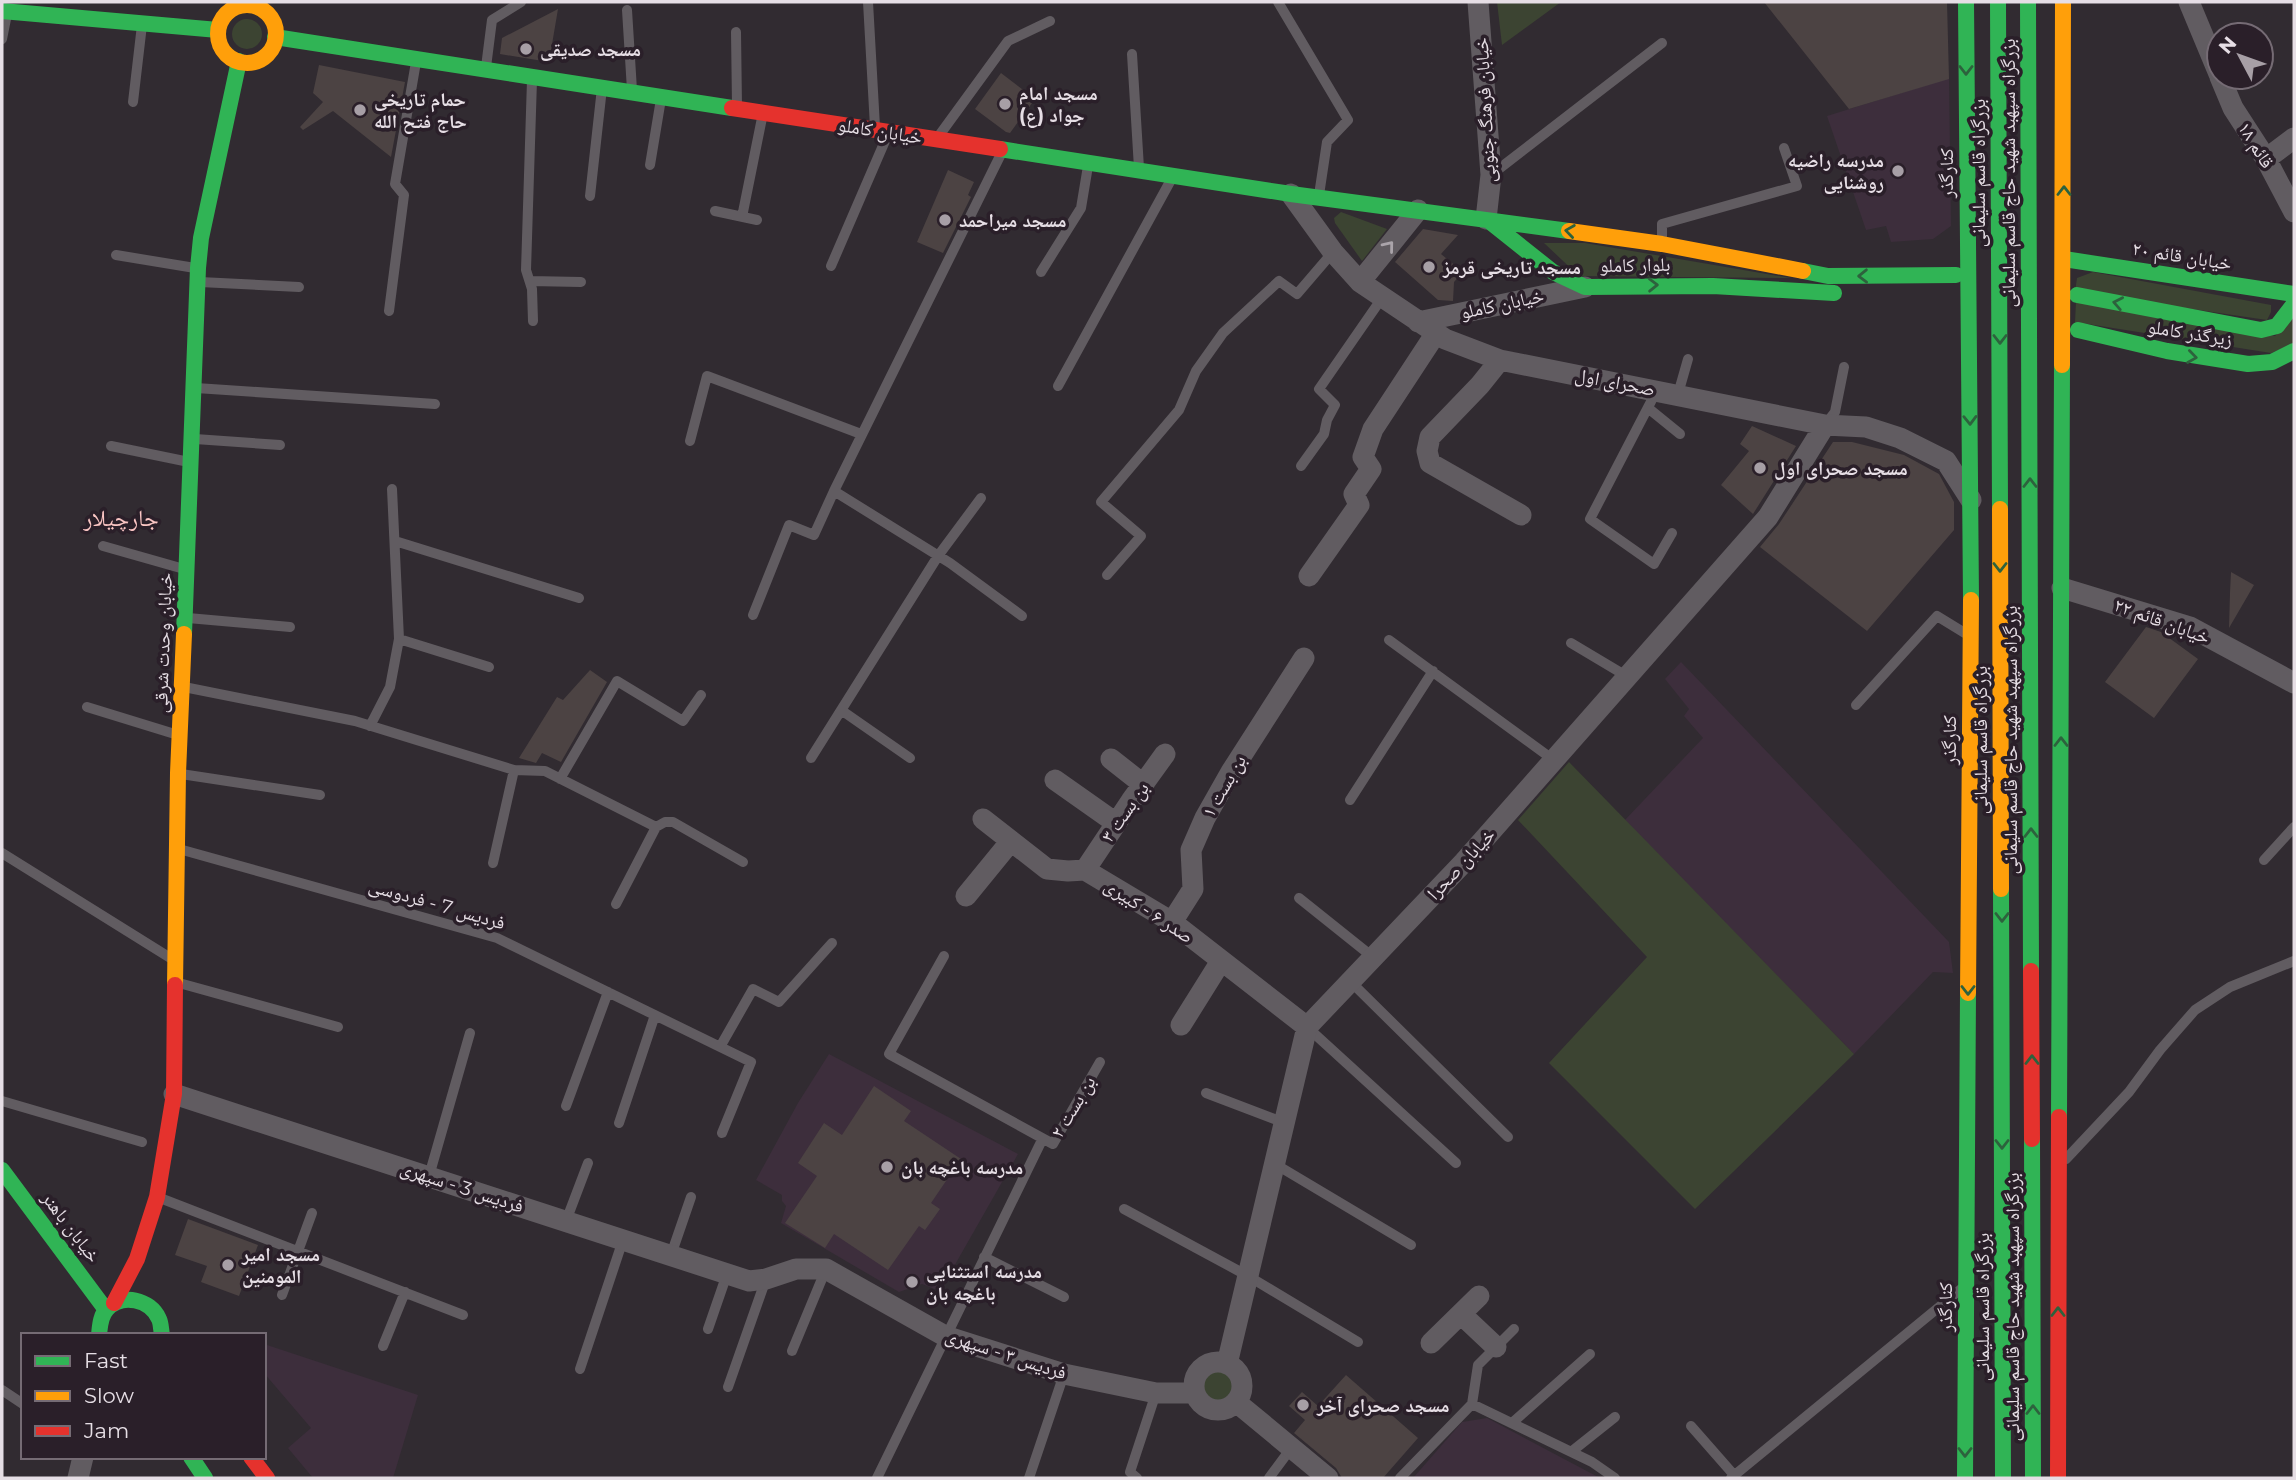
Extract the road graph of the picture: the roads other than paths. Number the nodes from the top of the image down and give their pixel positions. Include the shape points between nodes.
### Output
1 (521, 2) edge
2 (868, 2) edge
3 (1278, 2) edge
4 (1478, 2) edge
5 (1966, 2) edge
6 (1998, 2) edge
7 (2028, 2) edge
8 (2063, 2) edge
9 (2189, 2) edge
10 (248, 3) edge
11 (6, 8) edge
12 (627, 10) dead end
13 (1050, 21) dead end
14 (142, 25) junction
15 (218, 30) junction
16 (736, 32) dead end
17 (275, 37) junction
18 (2, 39) edge
19 (2205, 40) edge
20 (1662, 43) dead end
21 (1132, 54) dead end
22 (417, 59) junction
23 (239, 61) junction
24 (486, 70) junction
25 (533, 77) junction
26 (602, 88) junction
27 (2226, 91) edge
28 (632, 93) junction
29 (662, 97) junction
30 (133, 102) dead end
31 (737, 109) junction
32 (763, 113) junction
33 (882, 131) junction
34 (2294, 138) edge
35 (937, 140) junction
36 (1784, 148) dead end
37 (1003, 150) junction
38 (2266, 159) junction
39 (1088, 163) junction
40 (650, 165) dead end
41 (1140, 171) junction
42 (1491, 175) junction
43 (1173, 176) junction
44 (1291, 194) junction
45 (590, 196) dead end
46 (1318, 198) junction
47 (1345, 201) junction
48 (1418, 210) junction
49 (715, 211) dead end
50 (2294, 212) edge
51 (742, 217) junction
52 (1486, 219) junction
53 (757, 220) dead end
54 (1662, 244) junction
55 (1328, 246) junction
56 (116, 255) dead end
57 (1967, 257) junction
58 (2064, 259) junction
59 (831, 266) dead end
60 (1804, 271) junction
61 (1041, 272) dead end
62 (198, 275) junction
63 (1956, 275) dead end
64 (530, 281) junction
65 (581, 282) dead end
66 (1360, 282) junction
67 (299, 287) dead end
68 (1585, 287) junction
69 (2266, 290) junction
70 (1960, 291) dead end
71 (2294, 294) edge
72 (2077, 295) dead end
73 (1382, 298) junction
74 (2294, 303) edge
75 (389, 311) dead end
76 (2283, 320) junction
77 (533, 321) dead end
78 (1427, 327) junction
79 (2078, 330) dead end
80 (2294, 351) edge
81 (1689, 359) dead end
82 (1500, 360) junction
83 (1844, 367) dead end
84 (1058, 386) dead end
85 (194, 387) junction
86 (1661, 398) junction
87 (435, 404) dead end
88 (1825, 425) junction
89 (1680, 434) dead end
90 (861, 435) junction
91 (192, 438) junction
92 (690, 441) dead end
93 (280, 445) dead end
94 (111, 446) dead end
95 (191, 463) junction
96 (1301, 466) dead end
97 (392, 489) dead end
98 (834, 491) junction
99 (981, 498) dead end
100 (1972, 500) junction
101 (1521, 515) dead end
102 (1672, 534) dead end
103 (395, 541) junction
104 (103, 546) dead end
105 (938, 556) junction
106 (187, 570) junction
107 (1107, 575) dead end
108 (1309, 576) dead end
109 (2062, 588) junction
110 (579, 598) dead end
111 (752, 615) dead end
112 (1022, 616) dead end
113 (185, 617) junction
114 (290, 627) dead end
115 (1970, 636) junction
116 (399, 639) junction
117 (1389, 640) dead end
118 (1571, 643) dead end
119 (1304, 658) dead end
120 (489, 667) dead end
121 (1433, 671) junction
122 (1628, 677) junction
123 (2294, 683) edge
124 (182, 687) junction
125 (701, 695) dead end
126 (1856, 705) dead end
127 (87, 707) dead end
128 (841, 710) junction
129 (370, 726) junction
130 (180, 736) junction
131 (1165, 754) dead end
132 (811, 758) dead end
133 (909, 758) dead end
134 (1111, 759) dead end
135 (1555, 761) junction
136 (514, 770) junction
137 (178, 773) junction
138 (560, 779) junction
139 (1055, 780) dead end
140 (1144, 785) junction
141 (320, 795) dead end
142 (1350, 800) dead end
143 (983, 819) dead end
144 (1116, 823) junction
145 (656, 827) junction
146 (2294, 827) edge
147 (1012, 841) junction
148 (177, 848) junction
149 (2, 853) edge
150 (2264, 860) dead end
151 (743, 862) dead end
152 (493, 863) dead end
153 (1085, 870) junction
154 (966, 896) dead end
155 (1299, 898) dead end
156 (616, 904) dead end
157 (1172, 922) junction
158 (832, 943) dead end
159 (944, 956) dead end
160 (1374, 958) junction
161 (175, 961) junction
162 (1221, 961) junction
163 (2294, 961) edge
164 (176, 982) junction
165 (1351, 982) junction
166 (608, 992) junction
167 (655, 1015) junction
168 (1181, 1025) dead end
169 (338, 1027) dead end
170 (1307, 1027) junction
171 (470, 1033) dead end
172 (720, 1046) junction
173 (1100, 1062) dead end
174 (1206, 1093) dead end
175 (174, 1094) junction
176 (2, 1101) edge
177 (566, 1106) dead end
178 (1285, 1123) junction
179 (619, 1124) dead end
180 (722, 1133) dead end
181 (1508, 1137) dead end
182 (1042, 1140) junction
183 (142, 1142) dead end
184 (588, 1163) dead end
185 (1456, 1163) dead end
186 (1275, 1164) junction
187 (2058, 1168) junction
188 (2, 1170) edge
189 (429, 1176) junction
190 (157, 1197) junction
191 (691, 1197) dead end
192 (1125, 1209) dead end
193 (312, 1213) dead end
194 (566, 1221) junction
195 (148, 1228) junction
196 (623, 1240) junction
197 (1412, 1245) dead end
198 (298, 1251) junction
199 (671, 1255) junction
200 (984, 1257) junction
201 (826, 1269) junction
202 (727, 1274) junction
203 (1248, 1276) junction
204 (128, 1278) junction
205 (758, 1280) junction
206 (86, 1283) junction
207 (1965, 1286) junction
208 (405, 1292) junction
209 (282, 1295) dead end
210 (1479, 1296) dead end
211 (1064, 1297) dead end
212 (110, 1307) junction
213 (1461, 1314) junction
214 (158, 1315) junction
215 (463, 1315) dead end
216 (708, 1329) dead end
217 (1514, 1329) dead end
218 (99, 1333) edge
219 (162, 1333) edge
220 (945, 1336) junction
221 (1358, 1342) dead end
222 (1431, 1343) dead end
223 (383, 1346) dead end
224 (1496, 1347) junction
225 (792, 1351) dead end
226 (1590, 1354) dead end
227 (1227, 1364) junction
228 (580, 1369) dead end
229 (1064, 1374) junction
230 (728, 1387) dead end
231 (2, 1390) edge
232 (1156, 1393) junction
233 (1195, 1393) junction
234 (1236, 1402) junction
235 (21, 1403) edge
236 (1472, 1404) junction
237 (1615, 1417) dead end
238 (1512, 1423) junction
239 (1691, 1426) dead end
240 (1292, 1447) junction
241 (1571, 1452) junction
242 (192, 1459) edge
243 (253, 1459) edge
244 (1733, 1477) edge
245 (205, 1478) edge
246 (267, 1478) edge
247 (877, 1478) edge
248 (1029, 1478) edge
249 (1137, 1478) edge
250 (1269, 1478) edge
251 (1328, 1478) edge
252 (1400, 1478) edge
253 (1615, 1478) edge
254 (1965, 1478) edge
255 (2003, 1478) edge
256 (2033, 1478) edge
257 (2059, 1478) edge

1 - 24 lane via 492,20
2 - 33 lane
3 - 46 lane via 1348,120 1327,142
4 - 42 street, خیابان فرهنگ جنوبی
5 -> 57 main road, کنارگذر
6 -> 255 main road, بزرگراه قاسم سلیمانی
256 -> 7 main road, بزرگراه سپهبد شهید حاج قاسم سلیمانی
58 -> 8 main road
9 - 19 street, قائم ۱۸
10 - 15 main road via 225,14
10 - 17 main road via 269,15
11 - 14 main road
11 - 18 lane
12 - 28 lane
13 - 35 lane via 1008,41
14 - 15 main road
14 - 30 lane
15 - 23 main road via 223,50
16 - 31 lane
17 - 22 main road, خیابان کاملو
17 - 23 main road via 263,58
20 - 42 lane
21 - 41 lane
22 - 24 main road, خیابان کاملو
22 - 75 lane via 395,184 404,195
23 - 62 main road, خیابان وحدت شرقی via 201,238
24 - 25 main road, خیابان کاملو
25 - 26 main road, خیابان کاملو
25 - 64 lane via 526,270
26 - 28 main road, خیابان کاملو
26 - 45 lane
27 - 38 street, قائم ۱۸
28 - 29 main road, خیابان کاملو
29 - 31 main road, خیابان کاملو
29 - 40 lane
31 - 32 main road, خیابان کاملو
32 - 33 main road, خیابان کاملو
32 - 51 lane
33 - 35 main road, خیابان کاملو
33 - 59 lane
34 - 38 street
35 - 37 main road, خیابان کاملو
36 - 54 lane via 1797,186 1662,225
37 - 39 main road, خیابان کاملو
37 - 90 lane
38 - 50 street, قائم ۱۸
39 - 41 main road, خیابان کاملو
39 - 61 lane via 1081,208
41 - 43 main road, خیابان کاملو
42 - 52 street, خیابان فرهنگ جنوبی
43 - 44 main road, خیابان کاملو
43 - 84 lane
44 - 46 main road, خیابان کاملو
44 - 55 street, صحرای اول
46 - 47 main road, خیابان کاملو
47 - 48 main road, خیابان کاملو
47 - 55 street via 1322,220
48 - 52 main road, خیابان کاملو
66 -> 48 street
49 - 51 lane
51 - 53 lane
54 -> 52 main road, بلوار کاملو
52 - 68 main road, بلوار کاملو via 1553,272
54 - 60 main road, بلوار کاملو
55 - 66 street, صحرای اول
55 - 107 lane via 1297,295 1279,281 1223,333 1196,371 1179,410 1101,502 1141,536
56 - 62 lane
57 - 60 main road, بلوار کاملو via 1836,261
57 -> 100 main road, کنارگذر
58 - 69 main road, خیابان قائم ۲۰
58 - 109 main road
63 -> 60 main road, بلوار کاملو via 1828,276
62 - 67 lane
62 - 85 main road, خیابان وحدت شرقی
64 - 65 lane
64 - 77 lane
66 - 73 street, صحرای اول
68 -> 70 main road, بلوار کاملو via 1713,286 1831,293 1917,287
68 - 78 street, خیابان کاملو
69 - 71 main road, خیابان قائم ۲۰
69 - 76 main road via 2280,298
76 -> 72 main road, زیرگذر کاملو via 2261,330
73 - 78 street, صحرای اول
73 - 96 lane via 1319,389 1335,405 1324,433
74 - 76 main road
78 - 82 street, صحرای اول via 1445,339
78 - 108 street via 1373,429 1363,457 1371,470 1354,494 1359,505
79 -> 80 main road, زیرگذر کاملو via 2133,346 2238,362 2264,364
81 - 86 lane
82 - 86 street, صحرای اول
82 - 101 street via 1430,437 1427,450 1430,463
83 - 88 lane via 1835,412
85 - 87 lane
85 - 91 main road, خیابان وحدت شرقی
86 - 88 street, صحرای اول
86 - 89 lane
86 - 102 lane via 1590,519 1654,565
88 - 100 street, صحرای اول via 1866,427 1946,461
88 - 122 street, خیابان صحرا via 1769,517
90 - 92 lane via 707,376
90 - 98 lane
91 - 93 lane
91 - 95 main road, خیابان وحدت شرقی
94 - 95 lane
95 - 106 main road, خیابان وحدت شرقی
97 - 103 lane
98 - 105 lane
98 - 111 lane via 814,535 789,525
99 - 105 lane
100 - 115 main road, کنارگذر
103 - 110 lane
103 - 116 lane
104 - 106 lane
105 - 112 lane
105 - 128 lane
106 - 113 main road, خیابان وحدت شرقی
109 - 123 street, خیابان قائم ۲۲ via 2190,627
187 -> 109 main road
113 - 114 lane
113 - 124 main road, خیابان وحدت شرقی
115 - 126 lane via 1937,616
115 -> 207 main road, کنارگذر
116 - 120 lane
116 - 129 lane via 390,687
117 - 121 lane
118 - 122 lane
119 - 157 street, بن بست ۱ via 1206,818 1191,850 1193,889
121 - 135 lane
121 - 142 lane
122 - 135 street, خیابان صحرا
124 - 129 lane
124 - 130 main road, خیابان وحدت شرقی
125 - 138 lane via 683,721 617,681
127 - 130 lane
128 - 132 lane
128 - 133 lane
129 - 136 lane
130 - 137 main road, خیابان وحدت شرقی
131 - 140 street, بن بست ۳
134 - 140 street
135 - 160 street, خیابان صحرا
136 - 138 lane via 545,771
136 - 152 lane
137 - 141 lane
137 - 148 main road, خیابان وحدت شرقی
138 - 145 lane
139 - 144 street
140 - 144 street, بن بست ۳
143 - 147 street, صدر ۶ - کبیری
144 - 153 street, بن بست ۳
145 - 151 lane via 673,822
145 - 156 lane
146 - 150 lane
147 - 153 street, صدر ۶ - کبیری via 1047,869
147 - 154 street
148 - 161 main road, خیابان وحدت شرقی
148 - 166 lane, فردیس 7 - فردوسی via 497,938
149 - 161 lane
153 - 157 street, صدر ۶ - کبیری
155 - 160 lane
157 - 162 street, صدر ۶ - کبیری
158 - 172 lane via 779,1002 753,989
159 - 182 lane via 889,1054
160 - 165 street, خیابان صحرا
161 - 164 main road, خیابان وحدت شرقی
162 - 168 street
162 - 170 street, صدر ۶ - کبیری
163 - 187 lane via 2230,988 2195,1010 2129,1092
164 - 169 lane
164 - 175 main road, خیابان وحدت شرقی
165 - 170 street, خیابان صحرا
165 - 181 lane
166 - 167 lane, فردیس 7 - فردوسی
166 - 177 lane
167 - 172 lane, فردیس 7 - فردوسی
167 - 179 lane
170 - 178 street
170 - 185 lane
171 - 189 lane
172 - 180 lane, فردیس 7 - فردوسی via 751,1062
173 - 182 lane, بن بست ۲ via 1053,1144
174 - 178 lane
175 - 189 street, فردیس 3 - سپهری
175 - 190 main road, خیابان وحدت شرقی
176 - 183 lane
178 - 186 street
182 - 200 lane
184 - 194 lane
186 - 197 lane
186 - 203 street
257 -> 187 main road
188 - 206 main road, خیابان باهنر
189 - 194 street, فردیس 3 - سپهری
190 - 195 main road, خیابان وحدت شرقی
190 - 198 lane
191 - 199 lane
192 - 203 lane
193 - 198 lane
194 - 196 street, فردیس 3 - سپهری
195 - 204 main road
195 - 214 main road via 147,1280
196 - 199 street, فردیس 3 - سپهری
196 - 228 lane
198 - 208 lane
198 - 209 lane
199 - 202 street, فردیس 3 - سپهری
200 - 211 lane
200 - 220 lane
201 - 205 street via 796,1269
201 - 220 street, فردیس ۳ - سپهری
201 - 225 lane
202 - 205 street, فردیس 3 - سپهری
202 - 216 lane
203 - 221 lane
203 - 227 street
204 - 206 main road via 101,1286
204 - 212 main road
205 - 230 lane
206 - 212 main road, خیابان باهنر
207 - 244 lane
207 -> 254 main road, کنارگذر
208 - 215 lane
208 - 223 lane
210 - 213 street
212 - 214 main road via 134,1299
212 - 218 main road via 101,1319
213 - 222 street
213 - 224 street
214 - 219 main road
217 - 224 lane
220 - 229 street, فردیس ۳ - سپهری
220 - 247 lane
224 - 236 lane via 1478,1365
226 - 238 lane
227 - 233 street via 1214,1363 1202,1369 1195,1380
227 - 234 street via 1240,1377 1242,1390
229 - 232 street, فردیس ۳ - سپهری
229 - 248 lane
231 - 235 lane
232 - 233 street, فردیس ۳ - سپهری
232 - 249 lane via 1130,1472
233 - 234 street via 1213,1410
234 - 240 street
236 - 238 lane
236 - 252 lane
237 - 241 lane
238 - 241 lane
239 - 244 lane
240 - 250 lane
240 - 251 street
241 - 253 lane
242 - 245 main road
243 - 246 main road

